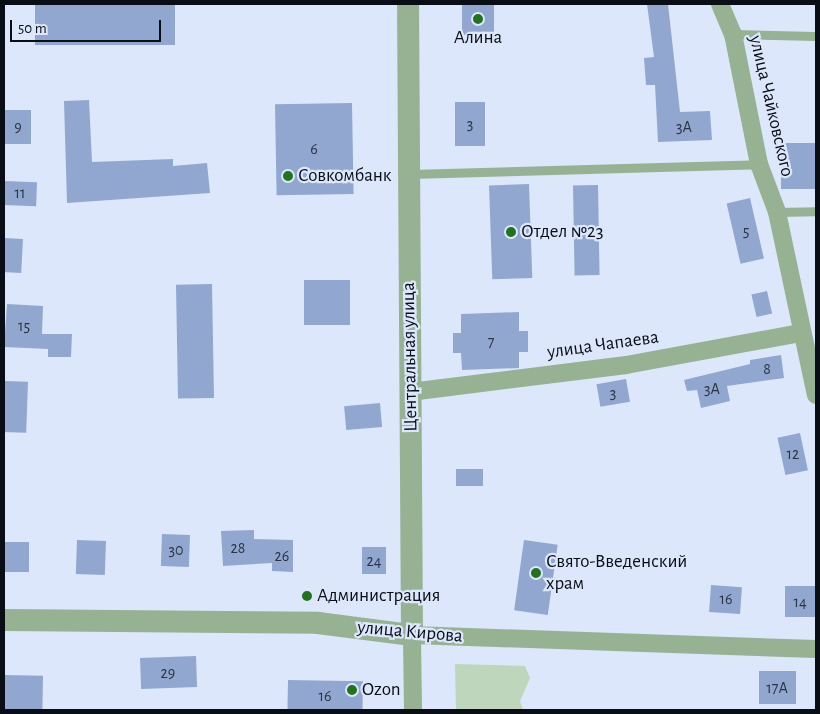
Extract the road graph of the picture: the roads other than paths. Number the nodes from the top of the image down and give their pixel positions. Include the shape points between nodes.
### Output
1 (408, 4) edge
2 (720, 4) edge
3 (733, 34) junction
4 (816, 36) edge
5 (760, 164) junction
6 (410, 174) junction
7 (816, 211) edge
8 (777, 212) junction
9 (801, 333) junction
10 (410, 392) junction
11 (816, 394) edge
12 (4, 620) edge
13 (412, 635) junction
14 (816, 649) edge
15 (413, 710) edge

1 - 6 street, Центральная улица
2 - 3 street, улица Чайковского
3 - 4 lane
3 - 5 street, улица Чайковского
5 - 6 lane
5 - 8 street, улица Чайковского
6 - 10 street, Центральная улица
7 - 8 lane
8 - 9 street, улица Чайковского
9 - 10 street, улица Чапаева via 626,365
9 - 11 street, улица Чайковского
10 - 13 street, Центральная улица
12 - 13 street, улица Кирова via 318,623
13 - 14 street, улица Кирова
13 - 15 street, Центральная улица

